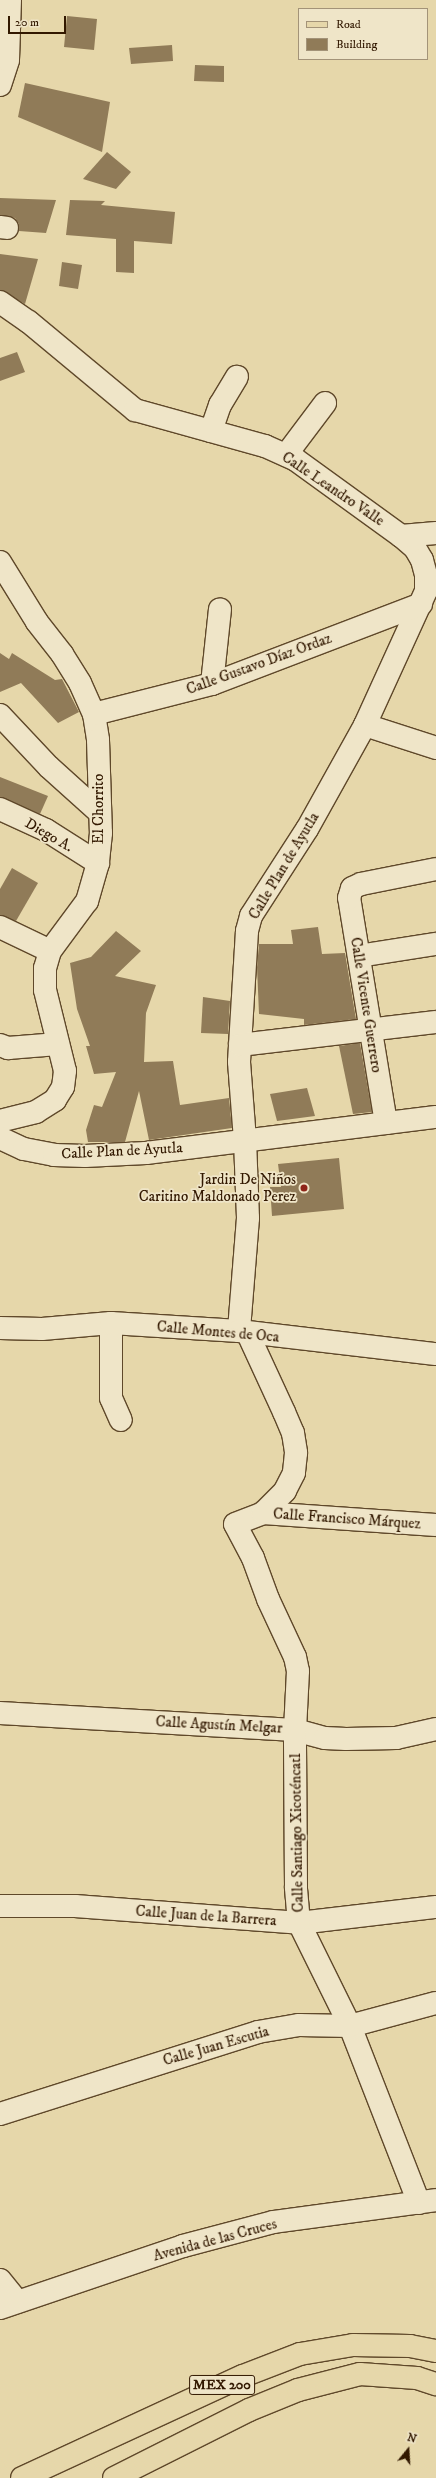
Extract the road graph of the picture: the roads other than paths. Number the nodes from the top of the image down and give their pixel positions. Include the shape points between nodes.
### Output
1 (10, 0) edge
2 (0, 84) edge
3 (0, 302) edge
4 (237, 377) dead end
5 (325, 403) dead end
6 (211, 431) junction
7 (286, 455) junction
8 (436, 533) edge
9 (401, 536) junction
10 (0, 562) edge
11 (428, 595) edge
12 (220, 609) dead end
13 (212, 684) junction
14 (94, 714) junction
15 (0, 715) edge
16 (365, 725) junction
17 (436, 748) edge
18 (0, 809) edge
19 (99, 812) junction
20 (98, 863) junction
21 (436, 869) edge
22 (0, 927) edge
23 (436, 944) edge
24 (50, 951) junction
25 (359, 956) junction
26 (436, 1022) edge
27 (369, 1031) junction
28 (58, 1044) junction
29 (0, 1045) edge
30 (240, 1045) junction
31 (436, 1117) edge
32 (0, 1121) edge
33 (386, 1123) junction
34 (0, 1138) edge
35 (246, 1140) junction
36 (111, 1323) junction
37 (0, 1328) edge
38 (244, 1333) junction
39 (436, 1354) edge
40 (121, 1420) dead end
41 (263, 1513) junction
42 (235, 1524) joint
43 (436, 1525) edge
44 (0, 1713) edge
45 (436, 1729) edge
46 (296, 1730) junction
47 (0, 1906) edge
48 (436, 1907) edge
49 (299, 1923) junction
50 (436, 2003) edge
51 (350, 2026) junction
52 (0, 2114) edge
53 (427, 2202) edge
54 (0, 2280) edge
55 (9, 2305) edge
56 (436, 2351) edge
57 (436, 2384) edge
58 (22, 2478) edge
59 (114, 2478) edge

1 - 2 street via 8,60
3 - 6 street, Calle Leandro Valle via 29,322 135,410
4 - 6 street via 220,406
5 - 7 street
6 - 7 street, Calle Leandro Valle via 265,446
7 - 9 street, Calle Leandro Valle
8 - 9 street
9 - 11 street, Calle Leandro Valle via 415,548 422,560
10 - 14 street, El Chorrito via 37,622 66,660
11 - 13 street, Calle Gustavo Díaz Ordaz
11 - 16 street, Calle Leandro Valle
12 - 13 street
13 - 14 street, Calle Gustavo Díaz Ordaz
14 - 19 street, El Chorrito via 98,740
15 - 19 street via 49,767
16 - 17 street
16 - 30 street, Calle Plan de Ayutla via 307,829 251,916 247,931
18 - 20 street, Diego A. via 46,830
19 - 20 street, El Chorrito via 101,833
20 - 24 street, El Chorrito via 87,901
21 - 25 street, Calle Vicente Guerrero via 352,888 349,898
22 - 24 street
23 - 25 street
24 - 28 street, El Chorrito via 45,968 45,990
25 - 27 street, Calle Vicente Guerrero
26 - 27 street
27 - 30 street
27 - 33 street, Calle Vicente Guerrero
28 - 29 street via 8,1048
28 - 32 street, El Chorrito via 65,1071 63,1087 55,1100 36,1112
30 - 35 street, Calle Plan de Ayutla via 239,1062
31 - 33 street, Calle Plan de Ayutla
33 - 35 street, Calle Plan de Ayutla
34 - 35 street, Calle Plan de Ayutla via 24,1149 54,1155 85,1156 146,1153
35 - 38 street, Calle Plan de Ayutla via 248,1218
36 - 37 street, Calle Montes de Oca via 42,1329
36 - 38 street, Calle Montes de Oca
36 - 40 street via 111,1398
38 - 39 street, Calle Montes de Oca
38 - 41 street, Calle Plan de Ayutla via 284,1412 293,1433 296,1453 294,1473 285,1491
41 - 42 street, Calle Francisco Márquez
41 - 43 street, Calle Francisco Márquez
42 - 46 street, Calle Santiago Xicoténcatl via 253,1558 268,1599 295,1657 298,1671
44 - 46 street, Calle Agustín Melgar
45 - 46 street, Calle Agustín Melgar via 396,1738 346,1739 324,1738
46 - 49 street, Calle Santiago Xicoténcatl via 296,1887
47 - 49 street, Calle Juan de la Barrera via 75,1906
48 - 49 street, Calle Juan de la Barrera
49 - 51 street, Calle Santiago Xicoténcatl
50 - 51 street, Calle Juan Escutia
51 - 52 street, Calle Juan Escutia via 298,2025 258,2032
51 - 53 street, Calle Santiago Xicoténcatl
53 - 55 street, Avenida de las Cruces via 274,2222 183,2246
54 - 55 street
56 - 58 main road, MEX 200 via 410,2346 353,2345 300,2354 243,2376
57 - 59 main road, MEX 200 via 418,2378 360,2374 298,2390 249,2410

